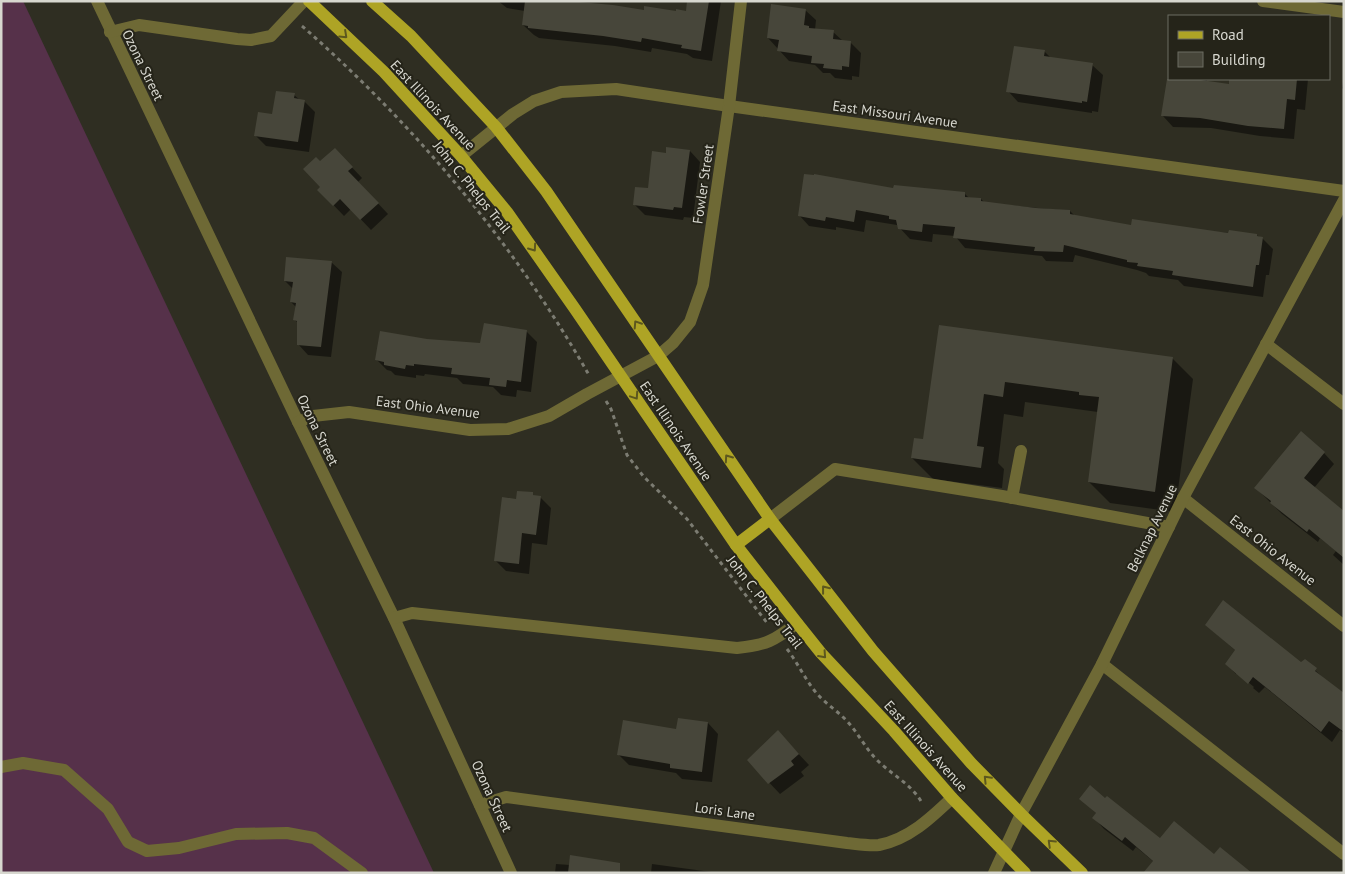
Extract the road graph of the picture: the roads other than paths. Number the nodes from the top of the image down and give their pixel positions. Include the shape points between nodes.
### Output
1 (97, 1) edge
2 (304, 1) edge
3 (309, 1) edge
4 (372, 1) edge
5 (741, 1) edge
6 (1263, 1) edge
7 (1344, 12) edge
8 (110, 32) junction
9 (729, 106) junction
10 (496, 127) junction
11 (461, 156) junction
12 (1344, 191) edge
13 (1344, 200) edge
14 (1266, 344) junction
15 (658, 356) junction
16 (621, 377) junction
17 (1344, 404) edge
18 (298, 422) junction
19 (1022, 451) dead end
20 (1012, 498) junction
21 (1183, 498) junction
22 (770, 519) junction
23 (1168, 526) junction
24 (736, 545) junction
25 (394, 618) junction
26 (797, 623) junction
27 (1344, 626) edge
28 (1102, 664) junction
29 (1, 767) edge
30 (952, 798) junction
31 (480, 805) junction
32 (1020, 814) junction
33 (1004, 852) junction
34 (1344, 854) edge
35 (362, 873) edge
36 (511, 873) edge
37 (994, 873) edge
38 (1025, 873) edge
39 (1082, 873) edge

1 - 8 street, Ozona Street
2 - 8 street via 271,36 251,40 139,25
3 -> 11 main road, East Illinois Avenue via 384,72
4 - 10 main road, East Illinois Avenue via 411,36
5 - 9 street, Fowler Street
6 - 7 street
8 - 18 street, Ozona Street
9 - 10 street, East Missouri Avenue via 616,89 561,92 534,101
9 - 12 street, East Missouri Avenue
9 - 15 street, Fowler Street via 703,285 690,322 674,343
10 - 11 street, East Missouri Avenue
15 -> 10 main road, East Illinois Avenue via 546,191
11 -> 16 main road, East Illinois Avenue via 507,212
13 - 14 street, Belknap Avenue
14 - 17 street
14 - 21 street, Belknap Avenue
15 - 16 street, East Ohio Avenue
22 -> 15 main road, East Illinois Avenue
16 - 18 street, East Ohio Avenue via 549,416 508,429 470,430 350,412 313,416
16 -> 24 main road, East Illinois Avenue
18 - 25 street, Ozona Street
19 - 20 street
20 - 22 street via 835,469
20 - 23 street
21 - 23 street, Belknap Avenue
21 - 27 street, East Ohio Avenue
22 - 24 main road
32 -> 22 main road, East Illinois Avenue via 873,651
23 - 28 street, Belknap Avenue
24 - 26 main road, East Illinois Avenue
25 - 26 street via 412,612 737,648 768,643
25 - 31 street, Ozona Street
26 -> 30 main road, East Illinois Avenue via 820,653
28 - 32 street, Belknap Avenue
28 - 34 street
29 - 35 street via 23,763 64,770 108,809 128,842 147,851 179,848 236,834 287,833 314,838
30 - 31 street, Loris Lane via 907,835 878,845 506,797
30 - 33 main road, East Illinois Avenue
31 - 36 street, Ozona Street
32 - 33 street, Belknap Avenue
39 -> 32 main road, East Illinois Avenue
33 - 37 street, Belknap Avenue
33 - 38 main road, East Illinois Avenue

